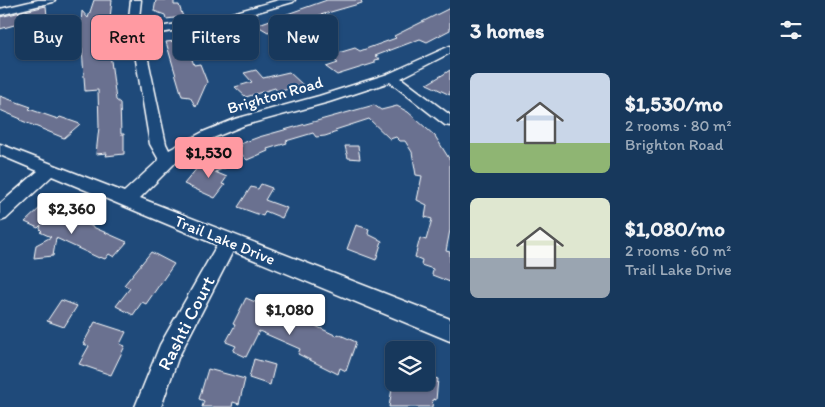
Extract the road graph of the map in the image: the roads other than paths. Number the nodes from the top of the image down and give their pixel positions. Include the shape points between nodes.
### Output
1 (50, 0) edge
2 (136, 0) edge
3 (290, 0) edge
4 (0, 12) edge
5 (134, 15) edge
6 (163, 30) edge
7 (450, 50) edge
8 (142, 60) edge
9 (392, 77) junction
10 (450, 122) edge
11 (0, 149) edge
12 (167, 160) junction
13 (50, 170) junction
14 (127, 200) junction
15 (0, 214) edge
16 (229, 241) junction
17 (450, 330) edge
18 (148, 407) edge

1 - 4 street
2 - 5 street
3 - 6 street via 219,20
7 - 9 street, Brighton Road
8 - 12 street via 158,144
9 - 10 street
9 - 12 street, Brighton Road via 240,122 183,148
11 - 13 street, Trail Lake Drive
12 - 14 street, Brighton Road
13 - 14 street, Trail Lake Drive
13 - 15 street
14 - 16 street, Trail Lake Drive
16 - 17 street, Trail Lake Drive
16 - 18 street, Rashti Court via 168,352

